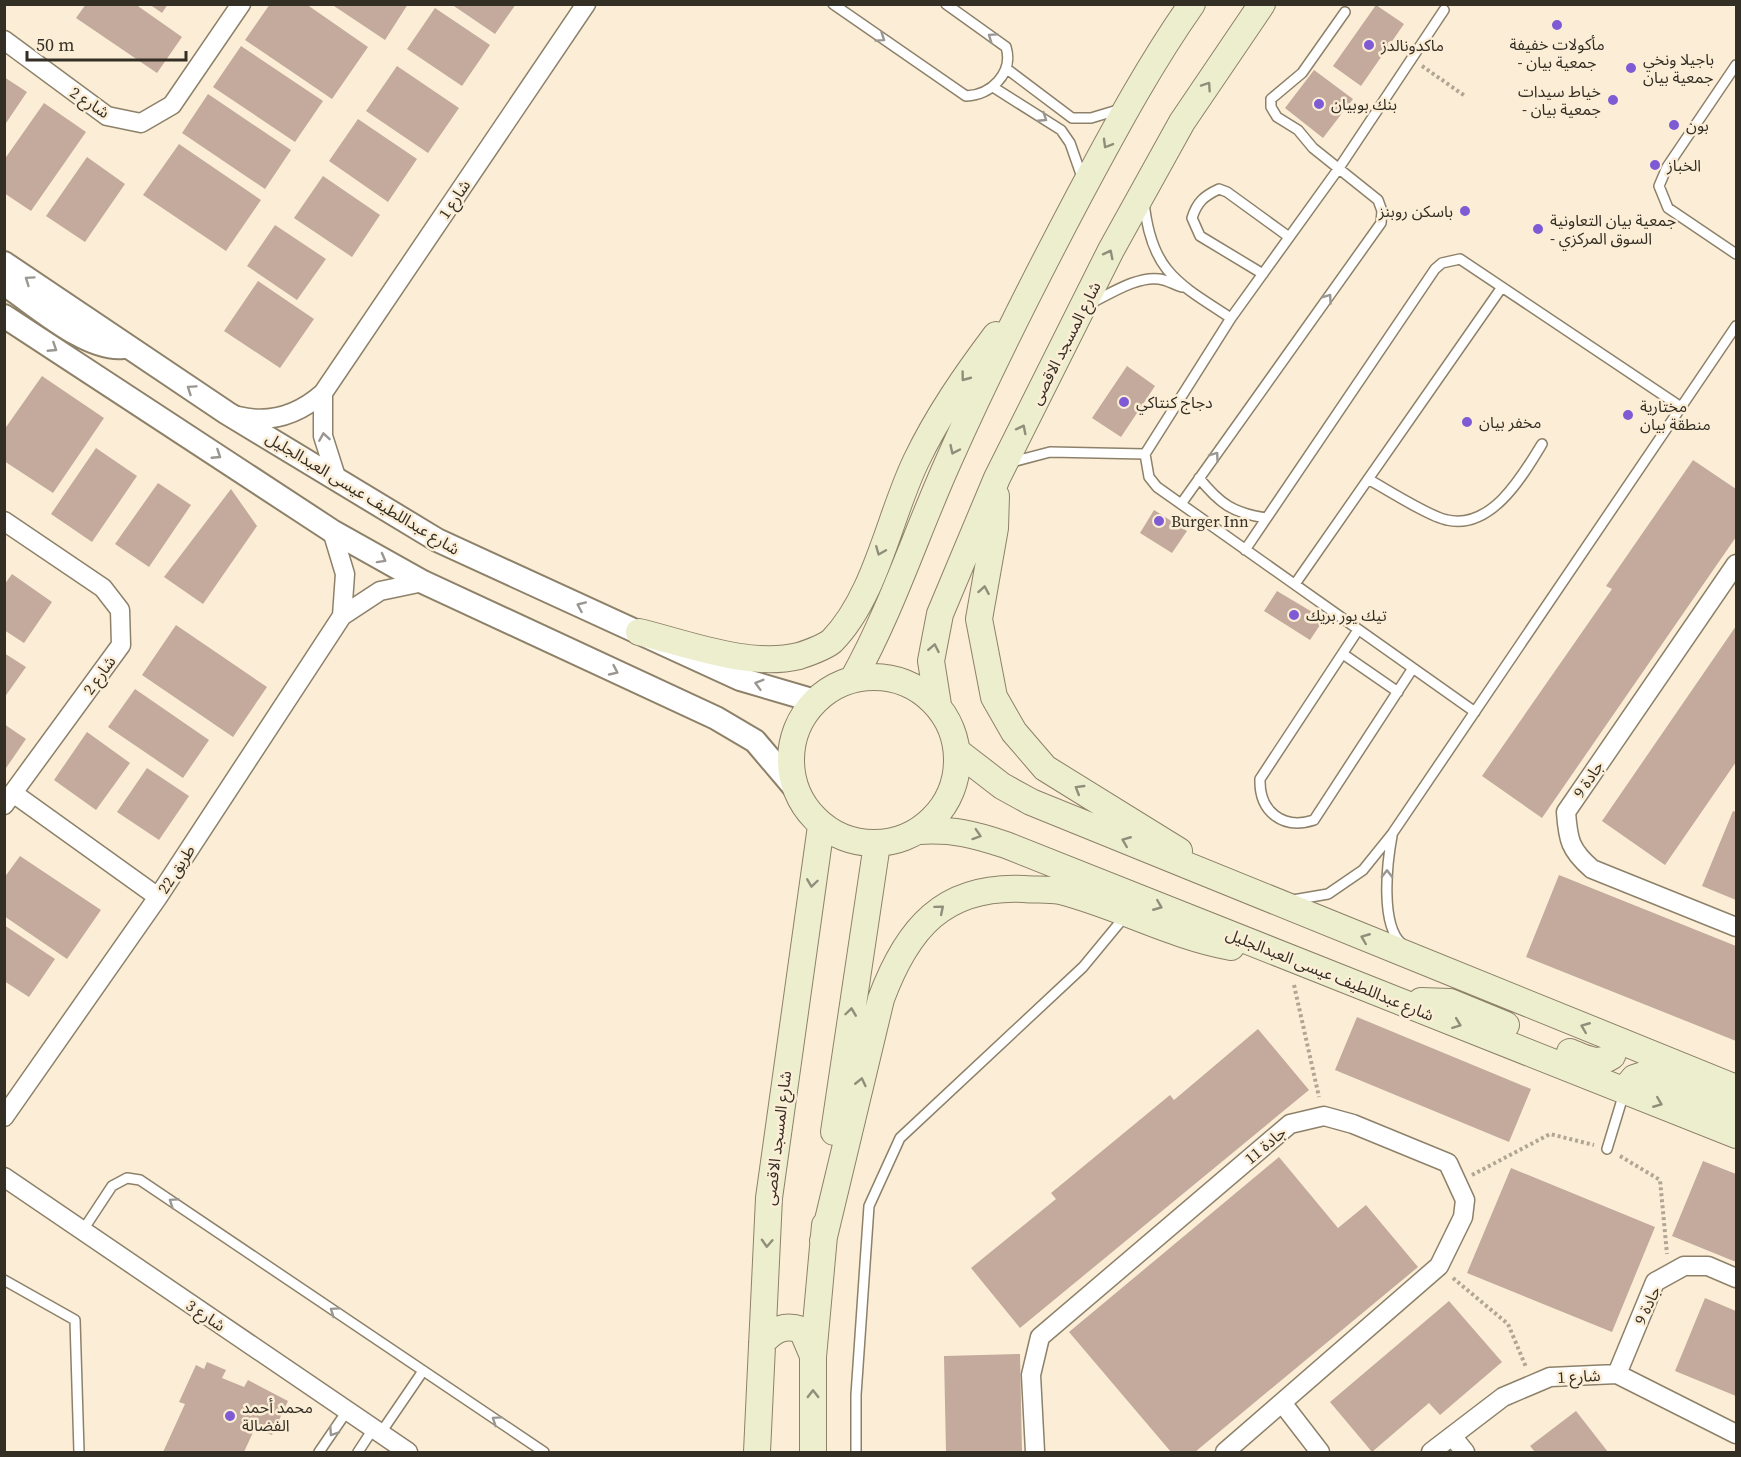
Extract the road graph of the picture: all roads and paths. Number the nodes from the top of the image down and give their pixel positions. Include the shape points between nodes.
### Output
1 (241, 4) edge
2 (586, 4) edge
3 (833, 4) edge
4 (946, 4) edge
5 (1192, 4) edge
6 (1262, 4) edge
7 (1444, 10) dead end
8 (1345, 12) dead end
9 (4, 40) edge
10 (1412, 58) junction
11 (1737, 65) edge
12 (1007, 69) junction
13 (993, 87) junction
14 (1465, 96) dead end
15 (1129, 107) junction
16 (1339, 168) junction
17 (1085, 185) junction
18 (1143, 192) junction
19 (1289, 237) junction
20 (1737, 254) edge
21 (4, 263) edge
22 (1263, 274) junction
23 (4, 284) edge
24 (1502, 287) junction
25 (1184, 288) junction
26 (1026, 297) junction
27 (1084, 307) junction
28 (4, 316) edge
29 (1231, 318) junction
30 (1737, 326) edge
31 (127, 346) junction
32 (323, 393) junction
33 (1681, 408) junction
34 (227, 413) junction
35 (1542, 444) dead end
36 (1145, 454) junction
37 (1001, 472) junction
38 (1199, 478) junction
39 (1368, 479) junction
40 (337, 480) junction
41 (1181, 504) junction
42 (1266, 518) junction
43 (4, 521) edge
44 (333, 531) junction
45 (1245, 550) junction
46 (1737, 564) edge
47 (423, 582) junction
48 (1295, 585) junction
49 (342, 616) junction
50 (1358, 630) junction
51 (639, 632) junction
52 (1343, 654) junction
53 (1413, 668) junction
54 (852, 680) junction
55 (1398, 692) junction
56 (815, 701) junction
57 (938, 705) junction
58 (1476, 712) junction
59 (958, 752) junction
60 (794, 788) junction
61 (9, 799) edge
62 (821, 826) junction
63 (919, 831) junction
64 (1392, 834) junction
65 (877, 844) junction
66 (1215, 878) junction
67 (158, 897) junction
68 (1280, 903) junction
69 (1127, 914) junction
70 (1737, 927) edge
71 (1288, 957) junction
72 (1423, 961) junction
73 (1408, 1005) junction
74 (1617, 1040) junction
75 (1737, 1088) edge
76 (1625, 1089) junction
77 (1737, 1110) edge
78 (1323, 1116) junction
79 (4, 1117) edge
80 (1737, 1135) edge
81 (1607, 1149) junction
82 (4, 1176) edge
83 (1458, 1182) junction
84 (84, 1230) junction
85 (823, 1241) junction
86 (1439, 1266) junction
87 (1669, 1273) junction
88 (1737, 1278) edge
89 (4, 1280) edge
90 (762, 1343) junction
91 (813, 1357) junction
92 (423, 1371) junction
93 (1617, 1374) junction
94 (1534, 1384) junction
95 (1283, 1404) junction
96 (347, 1411) junction
97 (377, 1431) junction
98 (1737, 1434) edge
99 (1452, 1436) junction
100 (79, 1452) edge
101 (319, 1452) edge
102 (358, 1452) edge
103 (408, 1452) edge
104 (544, 1452) edge
105 (757, 1452) edge
106 (813, 1452) edge
107 (856, 1452) edge
108 (1035, 1452) edge
109 (1225, 1452) edge
110 (1320, 1452) edge
111 (1431, 1452) edge
112 (1465, 1452) edge

1 - 9 street, شارع 2 via 172,105 141,123 106,116
2 - 32 street, شارع 1
3 -> 13 lane via 966,96
12 -> 4 lane via 1006,47
5 - 15 main road via 1167,39
18 -> 6 main road, شارع المسجد الاقصى via 1182,122
7 - 10 lane
8 - 16 lane via 1302,73 1270,103 1277,117 1298,130 1313,148
10 - 14 path
10 - 16 lane
11 - 20 lane via 1667,166 1659,186 1668,208
12 - 13 lane
12 - 15 lane via 1072,118 1091,118
13 -> 17 lane via 1061,130 1070,143
15 -> 17 main road
16 - 19 lane
38 -> 16 lane via 1381,223 1378,200
17 - 26 main road
18 - 25 lane via 1147,233 1166,269
27 -> 18 main road, شارع المسجد الاقصى
19 - 22 lane
19 - 22 lane via 1219,189 1205,195 1196,207 1192,218 1200,236
31 -> 21 street, شارع عبداللطيف عيسى العبدالجليل
22 - 29 lane
23 - 31 street via 92,342
24 - 33 lane
24 - 39 lane
24 - 42 lane via 1460,259 1435,269
25 - 27 lane via 1159,279 1149,280 1121,288
25 - 29 lane
26 -> 51 main road via 953,392 915,462 858,606 830,642 801,655 774,660
26 -> 54 main road via 948,462 886,618
37 -> 27 main road, شارع المسجد الاقصى
28 -> 44 street
29 - 36 lane
30 - 33 lane
34 -> 31 street, شارع عبداللطيف عيسى العبدالجليل
32 - 34 street, شارع 1 via 304,408 280,418 253,419
40 -> 32 street via 323,436
33 - 58 lane
34 - 40 street, شارع عبداللطيف عيسى العبدالجليل
35 - 39 lane via 1524,473 1488,512 1467,522 1445,520
36 - 37 lane via 1050,452
36 - 41 lane via 1149,477
57 -> 37 main road, شارع المسجد الاقصى via 931,662 940,614
66 -> 37 main road via 1167,842 1045,768 1014,732 994,697 979,619
38 - 41 lane
38 - 42 lane via 1226,506 1242,514
39 - 48 lane
51 -> 40 street, شارع عبداللطيف عيسى العبدالجليل via 437,540
41 - 45 lane
42 - 45 lane
43 - 61 street, شارع 2 via 102,588 120,610 121,645
44 -> 47 street
44 - 49 street, طريق 22 via 345,574
45 - 48 lane
46 - 70 street, جادة 9 via 1566,812 1567,834 1575,854 1592,869
47 - 49 street, طريق 22 via 381,591
47 -> 60 street via 716,718 755,741
48 - 50 lane
49 - 67 street, طريق 22
50 - 52 lane
50 - 53 lane
56 -> 51 street, شارع عبداللطيف عيسى العبدالجليل via 740,679
52 - 55 lane
52 - 55 lane via 1260,780 1262,800 1274,816 1293,824 1314,820
53 - 55 lane
53 - 58 lane
54 - 56 main road
54 - 57 main road via 876,676 899,680
56 - 60 main road via 801,719 792,741 790,765
57 - 59 main road via 948,719
58 - 64 lane
59 - 63 main road via 955,783 941,810
66 -> 59 main road via 1030,802
60 - 62 main road
61 - 67 street, شارع 2
62 - 65 main road via 857,843
62 -> 90 main road, شارع المسجد الاقصى via 769,1198
63 - 65 main road via 899,841
63 -> 71 main road, شارع عبداللطيف عيسى العبدالجليل via 967,832 1006,845
64 - 68 lane via 1363,870 1328,894
72 -> 64 lane via 1396,939 1387,901
85 -> 65 main road via 831,1157
66 - 68 main road
67 - 79 street, طريق 22
72 -> 68 main road
69 - 71 main road via 1196,940
85 -> 69 main road via 881,999 894,965 918,929 951,901 1004,888 1059,891
69 - 107 lane via 1083,967 900,1138 869,1206 856,1395
71 - 73 main road, شارع عبداللطيف عيسى العبدالجليل
71 - 78 path
74 -> 72 main road
73 - 74 main road via 1450,1002 1593,1062 1612,1056
73 -> 76 main road, شارع عبداللطيف عيسى العبدالجليل
74 - 75 main road
76 - 77 main road via 1634,1078 1646,1074
76 -> 80 main road, شارع عبداللطيف عيسى العبدالجليل
76 - 81 lane
78 - 83 street, جادة 11 via 1353,1124 1448,1163
78 - 108 street, جادة 11 via 1290,1124 1040,1337 1031,1376
81 - 83 path via 1550,1134
81 - 87 path via 1660,1180
82 - 84 street, شارع 3
83 - 86 street, جادة 11 via 1465,1200 1463,1217
92 -> 84 lane via 141,1180 127,1178 112,1186
84 - 96 street, شارع 3
85 - 91 main road
86 - 94 path via 1508,1324
86 - 95 street, جادة 11
87 - 88 street, جادة 9 via 1684,1266 1708,1266
87 - 93 street, جادة 9 via 1655,1282
89 - 100 lane via 75,1320
90 - 91 main road via 771,1332 791,1326 802,1330
90 - 105 main road, شارع المسجد الاقصى
106 -> 91 main road
92 - 97 lane
104 -> 92 lane
93 - 94 street, شارع 1 via 1550,1377
93 - 98 street, شارع 1
94 - 99 street, شارع 1 via 1503,1397
95 - 109 street, جادة 11
95 - 110 street
96 - 97 street, شارع 3
96 -> 101 lane
97 - 102 lane
97 - 103 street, شارع 3
99 - 111 street, شارع 1
99 - 112 street

